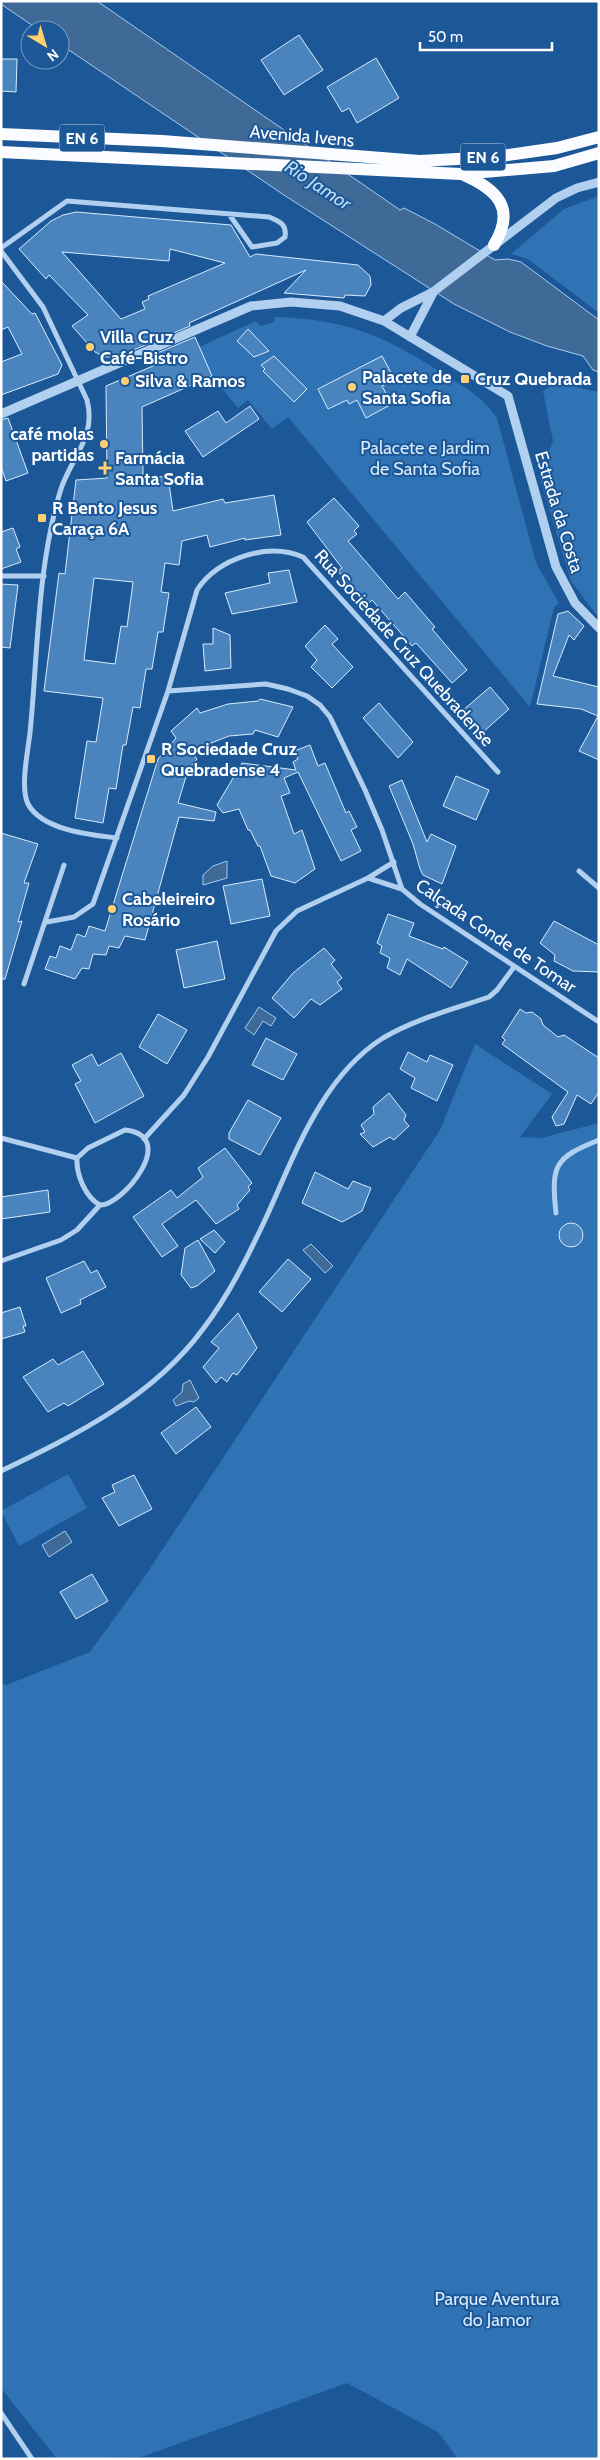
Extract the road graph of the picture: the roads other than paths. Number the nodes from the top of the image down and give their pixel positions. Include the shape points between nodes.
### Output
1 (1, 134) edge
2 (599, 137) edge
3 (1, 152) edge
4 (599, 153) edge
5 (461, 174) junction
6 (599, 182) edge
7 (229, 214) junction
8 (494, 245) junction
9 (1, 250) edge
10 (433, 292) junction
11 (384, 321) junction
12 (410, 337) junction
13 (77, 382) junction
14 (1, 414) edge
15 (1, 576) edge
16 (44, 576) junction
17 (599, 628) edge
18 (168, 691) junction
19 (498, 772) dead end
20 (117, 838) junction
21 (394, 862) junction
22 (64, 865) dead end
23 (579, 871) dead end
24 (368, 878) junction
25 (599, 888) edge
26 (402, 889) junction
27 (47, 922) junction
28 (514, 967) junction
29 (24, 984) dead end
30 (599, 1022) edge
31 (1, 1138) edge
32 (144, 1139) junction
33 (599, 1140) edge
34 (77, 1158) junction
35 (100, 1205) junction
36 (556, 1213) dead end
37 (1, 1261) edge
38 (1, 1471) edge
39 (1, 2414) edge
40 (32, 2459) edge

1 - 2 main road, Avenida Ivens / EN 6 via 420,161 494,157 557,148
3 - 5 main road, Avenida Ivens / EN 6
4 - 5 main road, Avenida Ivens / EN 6 via 554,166
5 - 8 main road via 489,188 501,203 504,218
6 - 8 street via 556,198
7 - 7 street via 252,246 277,243 285,238 283,223 269,217
7 - 9 street via 67,201
8 - 10 street
9 - 13 street via 43,307
10 - 11 street via 401,308
10 - 12 street
11 - 12 street
11 - 13 street via 340,306 291,302 251,306
12 - 17 street, Estrada da Costa via 508,396 556,567 575,603
13 - 14 street
13 - 16 street via 91,416 86,438 61,490
15 - 16 street
16 - 20 street via 26,760 27,802 44,821 92,836
18 - 19 street, Rua Sociedade Cruz Quebradense via 194,599 203,581 227,563 243,558 270,552 294,553 303,557 326,581
18 - 20 street, Rua Sociedade Cruz Quebradense
18 - 21 street, Calçada Conde de Tomar via 266,684 307,696 320,705 340,736
20 - 27 street, Rua Sociedade Cruz Quebradense via 93,904 74,917
21 - 24 street
21 - 26 street, Calçada Conde de Tomar
22 - 27 street
23 - 25 street
24 - 26 street
24 - 32 street via 297,911 276,930 184,1095
26 - 28 street, Calçada Conde de Tomar
27 - 29 street
28 - 30 street, Calçada Conde de Tomar
28 - 38 street via 489,997 402,1028 362,1054 342,1075 306,1131 228,1294 182,1354 157,1379 105,1416 58,1444
31 - 34 street
32 - 34 street via 125,1130 88,1148
32 - 35 street via 149,1156 144,1165 112,1203
33 - 36 street via 563,1157 556,1167
34 - 35 street via 86,1192
35 - 37 street via 76,1230 61,1240
39 - 40 street

